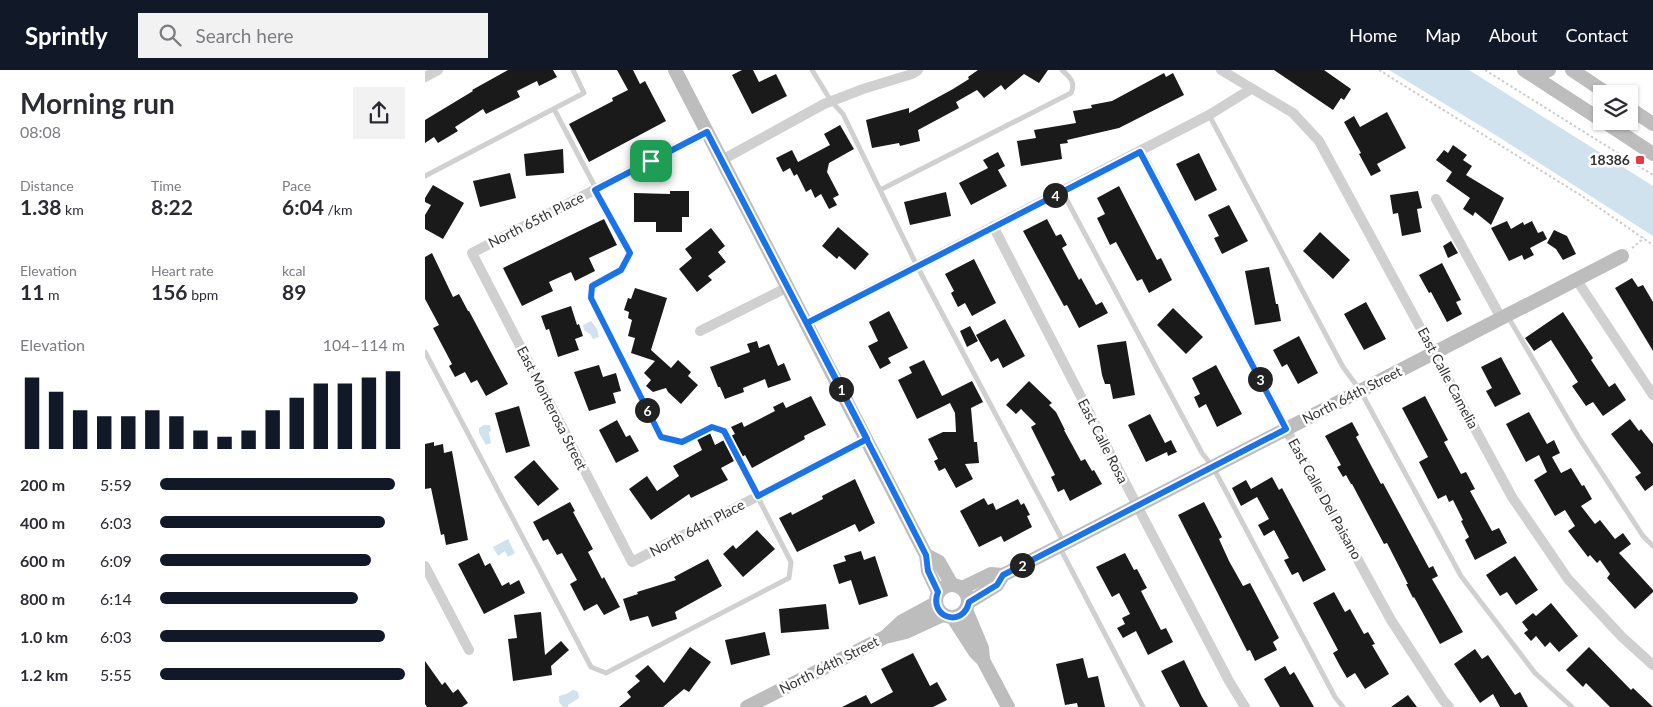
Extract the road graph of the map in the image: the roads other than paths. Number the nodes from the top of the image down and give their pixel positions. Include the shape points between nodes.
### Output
1 (438, 70) edge
2 (573, 70) edge
3 (675, 70) edge
4 (813, 70) edge
5 (918, 70) edge
6 (1062, 70) edge
7 (1221, 70) edge
8 (1549, 70) edge
9 (1572, 70) edge
10 (1529, 73) edge
11 (425, 77) edge
12 (1594, 85) edge
13 (1251, 89) junction
14 (831, 101) junction
15 (554, 109) junction
16 (1638, 114) edge
17 (1209, 115) junction
18 (1593, 115) edge
19 (1653, 124) edge
20 (1616, 130) edge
21 (707, 132) junction
22 (1140, 152) junction
23 (1653, 154) edge
24 (722, 160) junction
25 (425, 176) edge
26 (595, 190) junction
27 (880, 190) junction
28 (1062, 191) junction
29 (1436, 199) dead end
30 (993, 226) junction
31 (472, 253) joint
32 (1622, 256) road end
33 (917, 266) junction
34 (1576, 280) junction
35 (788, 287) junction
36 (1504, 316) junction
37 (807, 323) junction
38 (700, 331) dead end
39 (425, 352) edge
40 (1434, 352) junction
41 (1361, 390) junction
42 (1653, 395) edge
43 (1286, 429) junction
44 (867, 439) junction
45 (1213, 466) junction
46 (758, 496) junction
47 (1137, 506) junction
48 (1061, 545) junction
49 (1653, 546) edge
50 (926, 555) junction
51 (633, 562) joint
52 (425, 566) edge
53 (1003, 575) junction
54 (957, 587) junction
55 (967, 606) junction
56 (943, 607) junction
57 (469, 650) dead end
58 (983, 660) junction
59 (1653, 665) edge
60 (747, 707) edge
61 (1008, 707) edge
62 (1143, 707) edge
63 (1245, 707) edge
64 (1343, 707) edge
65 (1449, 707) edge
66 (1572, 707) edge

1 - 11 street
2 - 15 lane via 584,93
3 - 21 street
4 - 14 lane
5 - 14 street
6 - 27 lane via 1073,81 1071,93
7 - 13 street, East Calle Camelia
8 - 10 street
9 - 12 street
10 - 18 street
13 - 17 street
13 - 40 street, East Calle Camelia via 1293,113 1319,141
14 - 24 street
14 - 27 lane via 843,114
15 - 25 lane
15 - 26 lane
16 - 19 street
17 - 22 street
17 - 41 lane via 1343,367
20 - 23 street
21 - 24 street
21 - 26 street, North 65th Place
22 - 28 street
22 - 43 street, East Calle Del Paisano
24 - 35 street
26 - 31 street, North 65th Place
26 - 46 lane via 630,253 621,270 592,286 591,298 661,437 682,442 712,427 724,431
27 - 33 lane
28 - 30 street
28 - 45 lane via 1202,453
29 - 36 street
30 - 33 street
30 - 47 street, East Calle Rosa
31 - 51 street, East Monterosa Street
32 - 34 street, North 64th Street
33 - 37 street
33 - 48 lane
34 - 36 street, North 64th Street
34 - 42 street
35 - 37 street
35 - 38 street
36 - 40 street, North 64th Street
36 - 49 lane via 1579,438 1643,536
37 - 44 street
39 - 46 lane via 591,667 605,673 789,578 791,562
40 - 41 street, North 64th Street
40 - 59 street, East Calle Camelia via 1512,497 1569,579 1621,637
41 - 43 street, North 64th Street
41 - 66 lane via 1461,576 1535,673
43 - 45 street, North 64th Street
43 - 65 street, East Calle Del Paisano via 1391,620
44 - 46 street, North 64th Place
44 - 50 street
45 - 47 street, North 64th Street
45 - 64 lane
46 - 51 street, North 64th Place
47 - 48 street, North 64th Street
47 - 63 street, East Calle Rosa
48 - 53 street, North 64th Street
48 - 62 lane
50 - 54 street via 939,562
50 - 56 street via 928,571
52 - 57 street
53 - 54 street, North 64th Street via 991,574
53 - 55 street, North 64th Street via 997,585
54 - 55 street via 967,595
54 - 56 street via 944,587
55 - 56 street via 958,617
55 - 58 street
56 - 58 street
56 - 60 street, North 64th Street via 906,632 885,637
58 - 61 street

